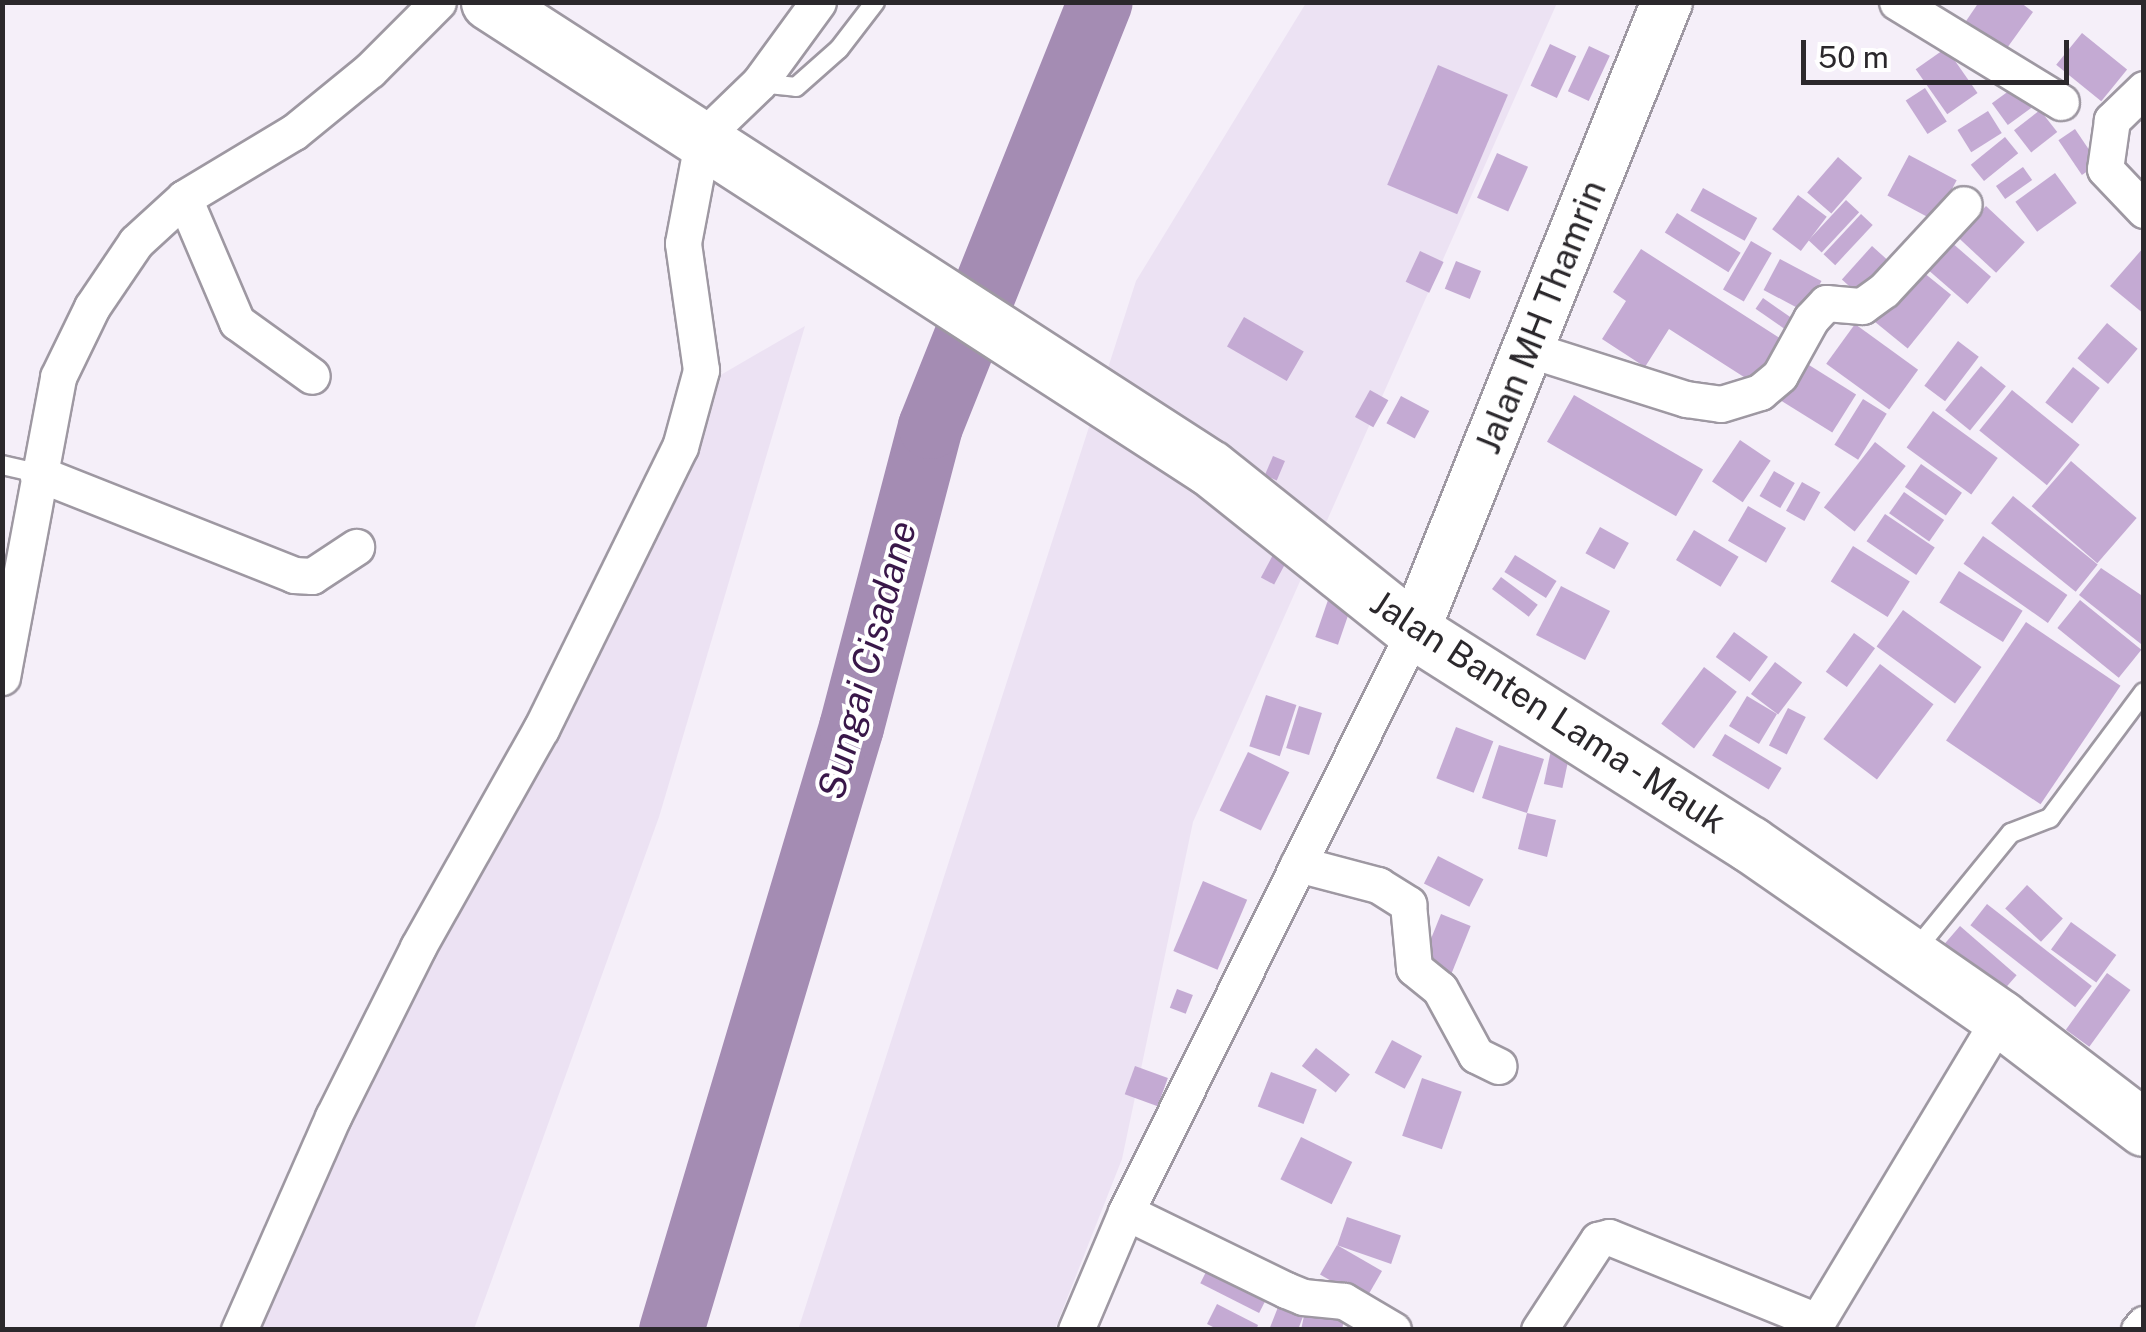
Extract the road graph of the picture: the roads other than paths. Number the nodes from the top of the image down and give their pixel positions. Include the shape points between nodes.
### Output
1 (438, 2) edge
2 (489, 2) edge
3 (818, 2) edge
4 (875, 2) edge
5 (1667, 2) edge
6 (1897, 2) edge
7 (759, 82) junction
8 (2144, 89) edge
9 (2061, 102) dead end
10 (703, 136) junction
11 (184, 198) junction
12 (1964, 204) dead end
13 (2144, 210) edge
14 (1528, 349) junction
15 (312, 376) dead end
16 (2, 465) edge
17 (37, 473) junction
18 (356, 547) dead end
19 (1414, 631) junction
20 (2, 678) edge
21 (2144, 692) edge
22 (1298, 864) junction
23 (1909, 957) junction
24 (2000, 1018) junction
25 (1499, 1066) dead end
26 (2144, 1128) edge
27 (1126, 1212) junction
28 (1814, 1328) edge
29 (239, 1330) edge
30 (1076, 1330) edge
31 (1394, 1330) edge
32 (1539, 1330) edge

1 - 11 street via 294,132
2 - 10 main road, Jalan Banten Lama - Mauk
3 - 7 street
4 - 7 lane via 839,50 796,88
5 - 14 street, Jalan MH Thamrin
6 - 9 street
7 - 10 street
8 - 13 street via 2112,120 2106,168
10 - 19 main road, Jalan Banten Lama - Mauk via 1210,468
10 - 29 street via 683,243 701,370 680,447 541,730 332,1118
11 - 15 street via 238,322
11 - 17 street via 136,242 92,306 58,377
12 - 14 street via 1862,306 1826,303 1780,375 1760,392 1721,404 1686,399
14 - 19 street, Jalan MH Thamrin
16 - 17 lane
17 - 18 street via 294,575 312,576
17 - 20 street
19 - 22 street
19 - 23 main road, Jalan Banten Lama - Mauk via 1750,844
21 - 23 lane via 2050,818 2011,833
22 - 25 street via 1378,885 1408,904 1414,968 1440,989 1476,1055
22 - 27 street
23 - 24 main road, Jalan Banten Lama - Mauk
24 - 26 main road, Jalan Banten Lama - Mauk
24 - 28 street
27 - 30 street
27 - 31 street via 1303,1297 1344,1300
28 - 32 street via 1809,1318 1609,1237 1598,1240

